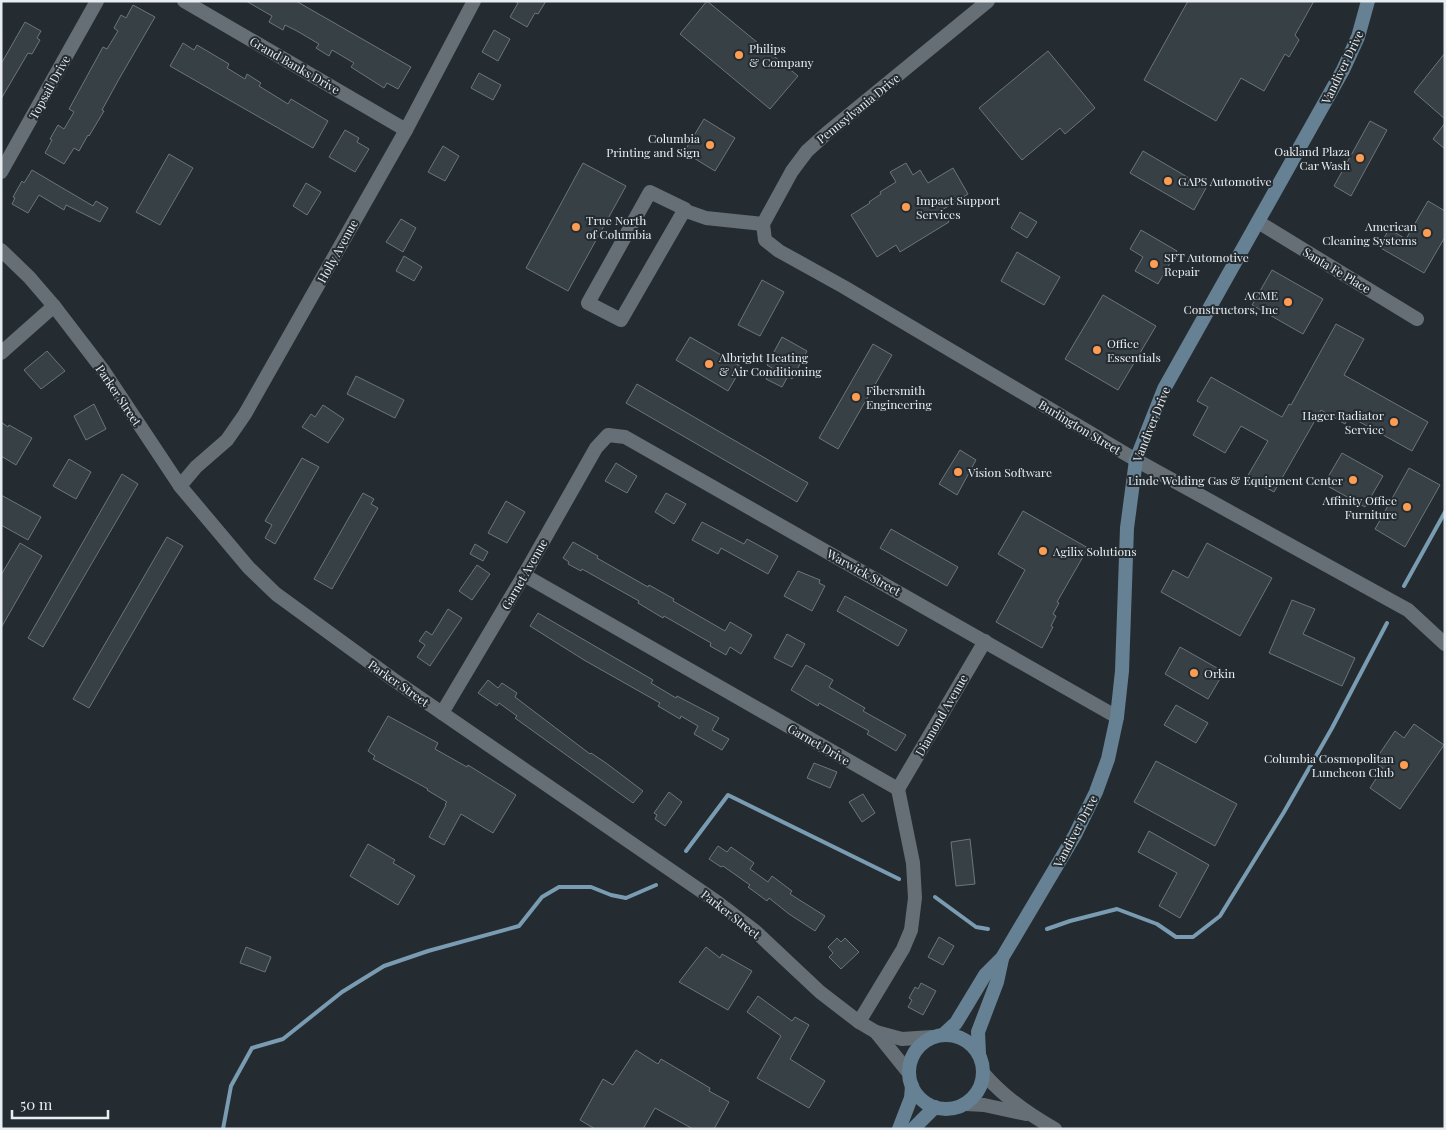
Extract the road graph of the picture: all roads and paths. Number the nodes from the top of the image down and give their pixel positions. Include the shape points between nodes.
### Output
1 (97, 1) edge
2 (184, 1) edge
3 (474, 1) edge
4 (988, 1) edge
5 (1368, 1) edge
6 (406, 130) junction
7 (1, 172) edge
8 (685, 210) junction
9 (1258, 222) junction
10 (763, 224) junction
11 (1, 250) edge
12 (54, 306) junction
13 (1417, 318) dead end
14 (1, 353) edge
15 (608, 436) joint
16 (1136, 460) junction
17 (180, 486) junction
18 (524, 575) junction
19 (984, 641) junction
20 (1445, 644) edge
21 (442, 714) junction
22 (1117, 717) junction
23 (898, 789) junction
24 (1002, 958) junction
25 (859, 1022) junction
26 (876, 1032) junction
27 (938, 1036) junction
28 (979, 1053) junction
29 (984, 1074) junction
30 (910, 1079) junction
31 (966, 1104) junction
32 (934, 1108) junction
33 (1031, 1116) junction
34 (899, 1129) edge
35 (913, 1129) edge
36 (1054, 1129) edge

1 - 7 street, Topsail Drive
2 - 6 street, Grand Banks Drive
3 - 6 street, Holly Avenue
4 - 10 street, Pennsylvania Drive via 826,132 792,171
5 - 9 main road, Vandiver Drive via 1358,37 1343,70
6 - 17 street, Holly Avenue via 245,414 227,440 196,466
8 - 8 street via 621,320 588,303 650,192
8 - 10 street via 706,218
9 - 13 street, Santa Fe Place
9 - 16 main road, Vandiver Drive via 1164,389
10 - 16 street, Burlington Street via 765,240 779,251
11 - 12 street, Parker Street
12 - 14 street
12 - 17 street, Parker Street via 104,370
15 - 18 street, Garnet Avenue via 596,448
15 - 19 street, Warwick Street via 625,438
16 - 20 street, Burlington Street via 1408,610
16 - 22 main road, Vandiver Drive via 1127,528 1122,671
17 - 21 street, Parker Street via 249,568 276,594
18 - 21 street, Garnet Avenue
18 - 23 street, Garnet Drive
19 - 22 street, Warwick Street
19 - 23 street, Diamond Avenue
21 - 25 street, Parker Street via 717,902
22 - 24 main road, Vandiver Drive via 1108,759 1087,812
23 - 25 street via 913,863 915,898 911,930
24 - 27 main road, Vandiver Drive via 985,975 956,1023
24 - 28 main road, Vandiver Drive via 997,982 978,1032
25 - 26 street, Parker Street
26 - 27 street, Parker Street via 902,1039
26 - 30 street, Parker Street
27 - 28 main road via 952,1034 963,1038
27 - 30 main road via 921,1044 913,1054
28 - 29 main road
29 - 31 main road via 979,1090
29 - 33 street
30 - 32 main road via 918,1097
30 - 34 main road via 911,1098
31 - 32 main road
31 - 33 street via 987,1105
32 - 35 main road
33 - 36 street

